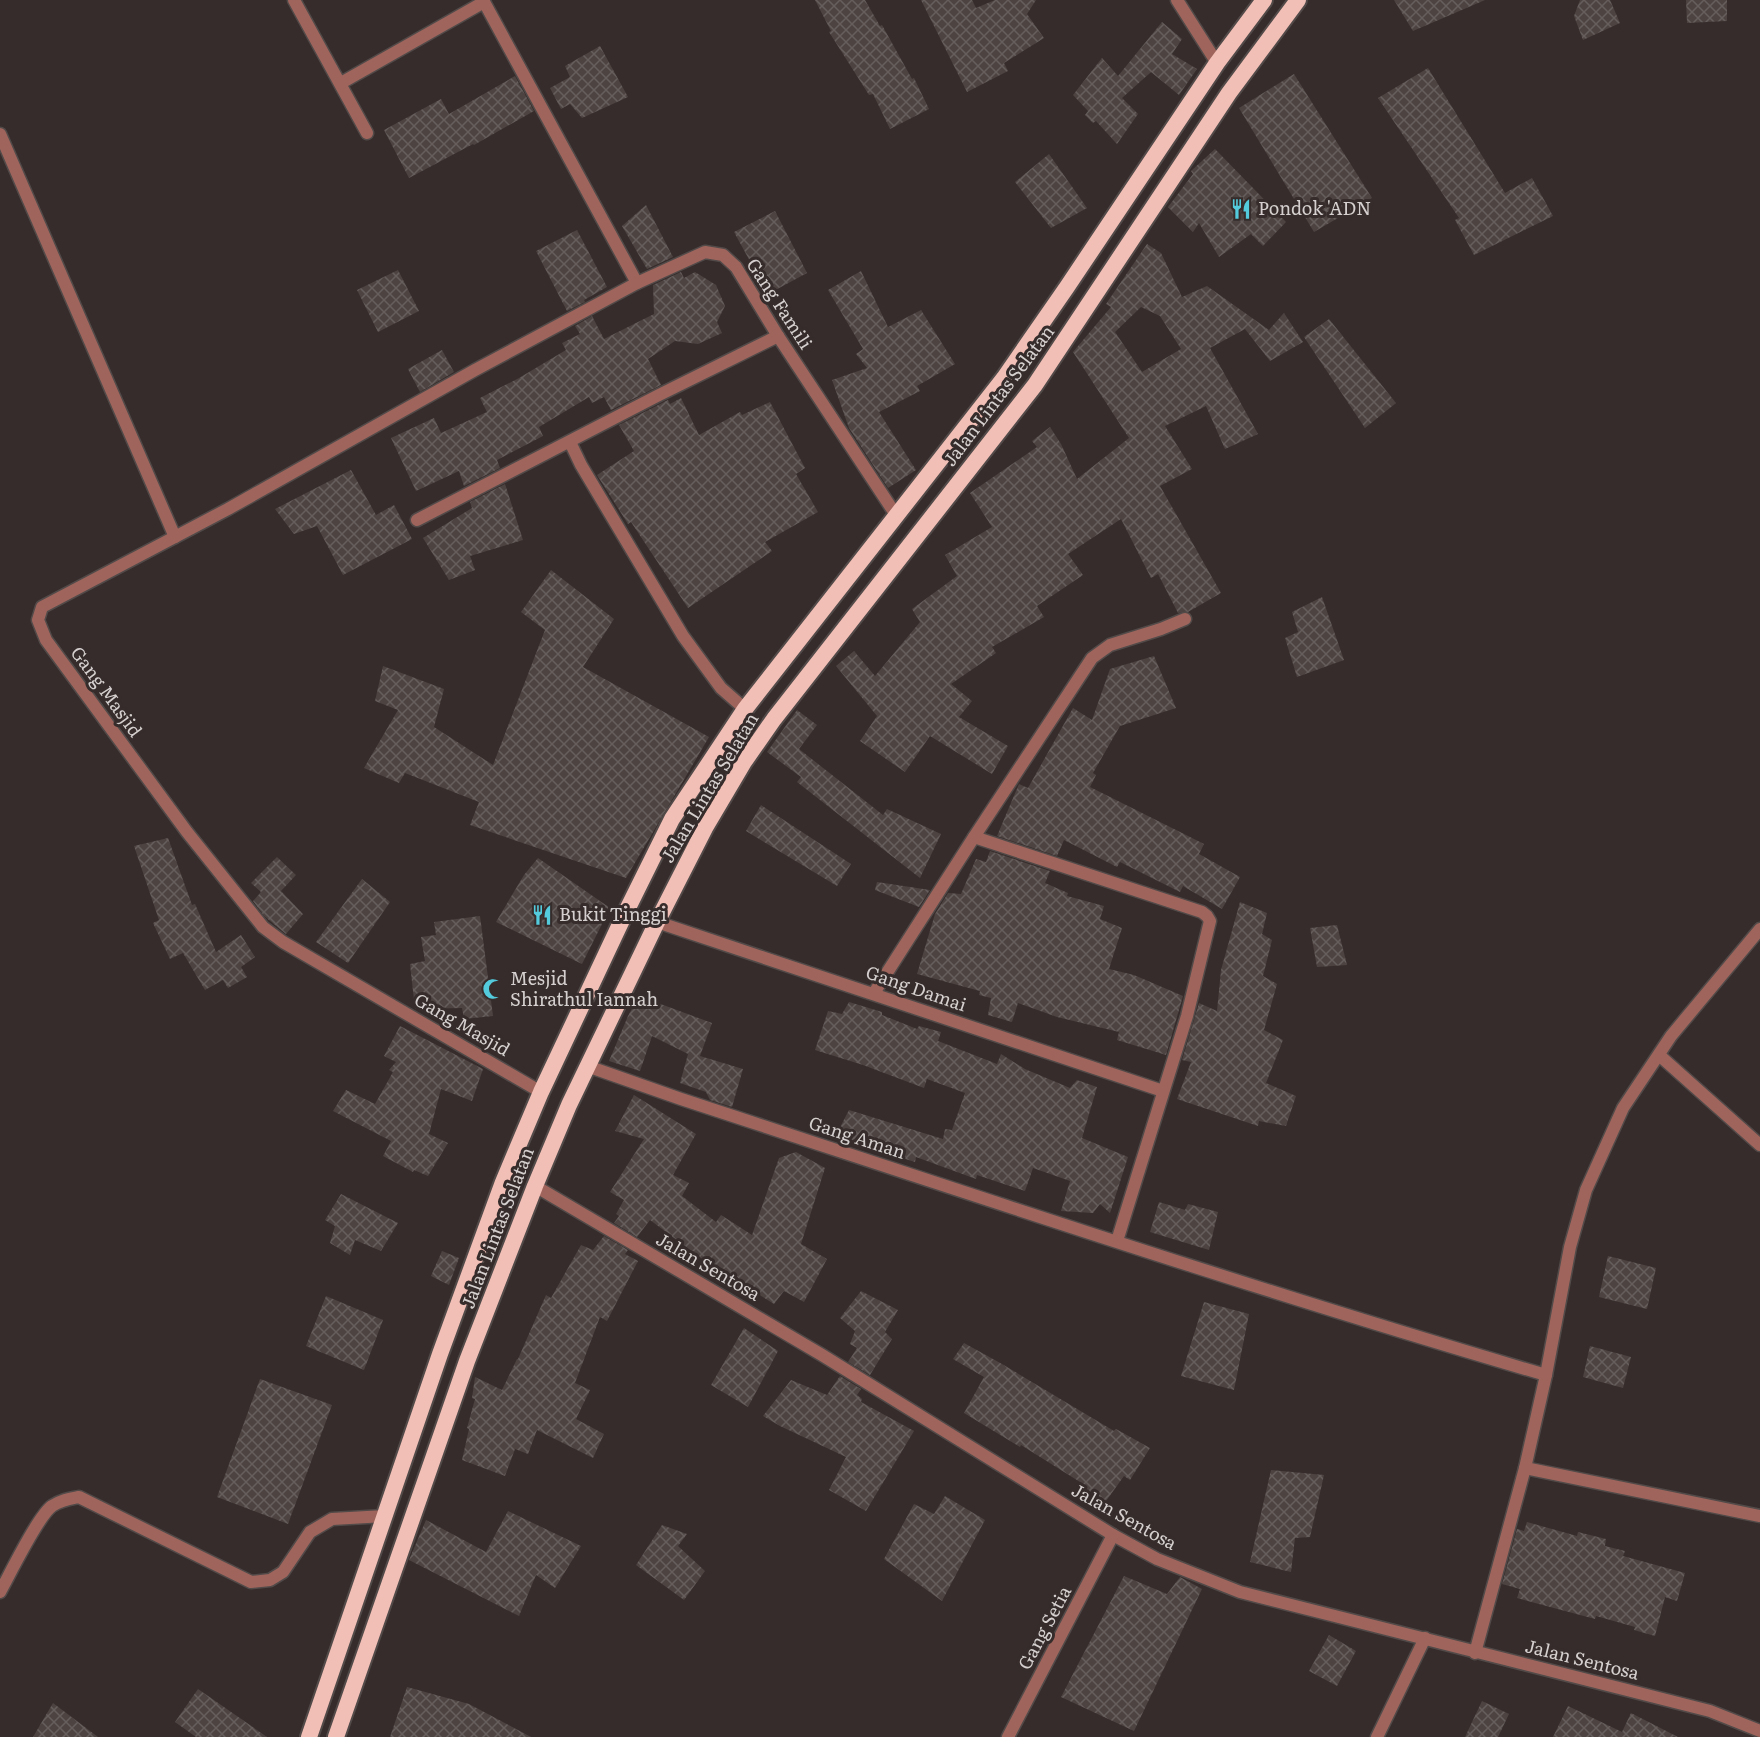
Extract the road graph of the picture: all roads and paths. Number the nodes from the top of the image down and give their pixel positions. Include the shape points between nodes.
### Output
1 (294, 0) edge
2 (1178, 0) edge
3 (1264, 0) edge
4 (1298, 0) edge
5 (484, 1) edge
6 (1217, 63) junction
7 (341, 83) junction
8 (367, 133) dead end
9 (0, 134) edge
10 (1077, 273) junction
11 (637, 283) junction
12 (1099, 290) junction
13 (778, 336) junction
14 (475, 370) joint
15 (570, 442) junction
16 (896, 515) junction
17 (417, 520) dead end
18 (175, 537) junction
19 (1185, 619) dead end
20 (745, 709) junction
21 (974, 837) junction
22 (657, 922) junction
23 (1760, 929) edge
24 (874, 993) junction
25 (1659, 1054) junction
26 (587, 1066) junction
27 (1163, 1091) junction
28 (541, 1092) junction
29 (1760, 1145) edge
30 (535, 1186) junction
31 (1117, 1241) junction
32 (1546, 1375) junction
33 (403, 1461) junction
34 (1525, 1468) junction
35 (428, 1472) junction
36 (1760, 1515) edge
37 (385, 1516) junction
38 (1113, 1535) junction
39 (0, 1592) edge
40 (1425, 1638) junction
41 (1475, 1653) junction
42 (1760, 1731) edge
43 (309, 1737) edge
44 (336, 1737) edge
45 (1008, 1737) edge
46 (1377, 1737) edge

1 - 7 street
2 - 6 street
3 - 6 highway, Jalan Lintas Selatan
4 - 12 highway, Jalan Lintas Selatan via 1229,93
5 - 7 street
5 - 11 street
6 - 10 highway, Jalan Lintas Selatan
7 - 8 street
9 - 18 street
10 - 12 highway
10 - 16 highway, Jalan Lintas Selatan via 1004,378
11 - 13 street, Gang Famili via 705,252 723,255 736,267
11 - 14 street, Gang Famili
12 - 22 highway, Jalan Lintas Selatan via 1035,385 768,727 705,828
13 - 15 street
13 - 16 street, Gang Famili
14 - 18 street, Gang Masjid
15 - 17 street
15 - 20 street via 682,636 721,688
16 - 20 highway, Jalan Lintas Selatan
18 - 28 street, Gang Masjid via 42,607 38,620 46,640 187,832 263,927
19 - 21 street via 1110,645 1092,658
20 - 28 highway, Jalan Lintas Selatan via 672,819
21 - 24 street
21 - 27 street via 1207,916 1210,921
22 - 24 street, Gang Damai
22 - 26 highway, Jalan Lintas Selatan
23 - 25 street
24 - 27 street, Gang Damai
25 - 29 street
25 - 32 street via 1623,1108 1586,1190 1570,1247
26 - 30 highway, Jalan Lintas Selatan
26 - 31 street, Gang Aman
27 - 31 street
28 - 33 highway, Jalan Lintas Selatan via 503,1182
30 - 35 highway, Jalan Lintas Selatan
30 - 38 street, Jalan Sentosa via 822,1355
31 - 32 street, Gang Aman
32 - 34 street
33 - 35 highway
33 - 37 highway, Jalan Lintas Selatan
34 - 36 street
34 - 41 street
35 - 44 highway, Jalan Lintas Selatan
37 - 39 street via 332,1519 309,1532 283,1572 270,1580 251,1582 79,1497 64,1499 50,1507 40,1521
37 - 43 highway, Jalan Lintas Selatan
38 - 40 street, Jalan Sentosa via 1240,1592
38 - 45 street, Gang Setia
40 - 41 street, Jalan Sentosa
40 - 46 street
41 - 42 street, Jalan Sentosa via 1710,1711

